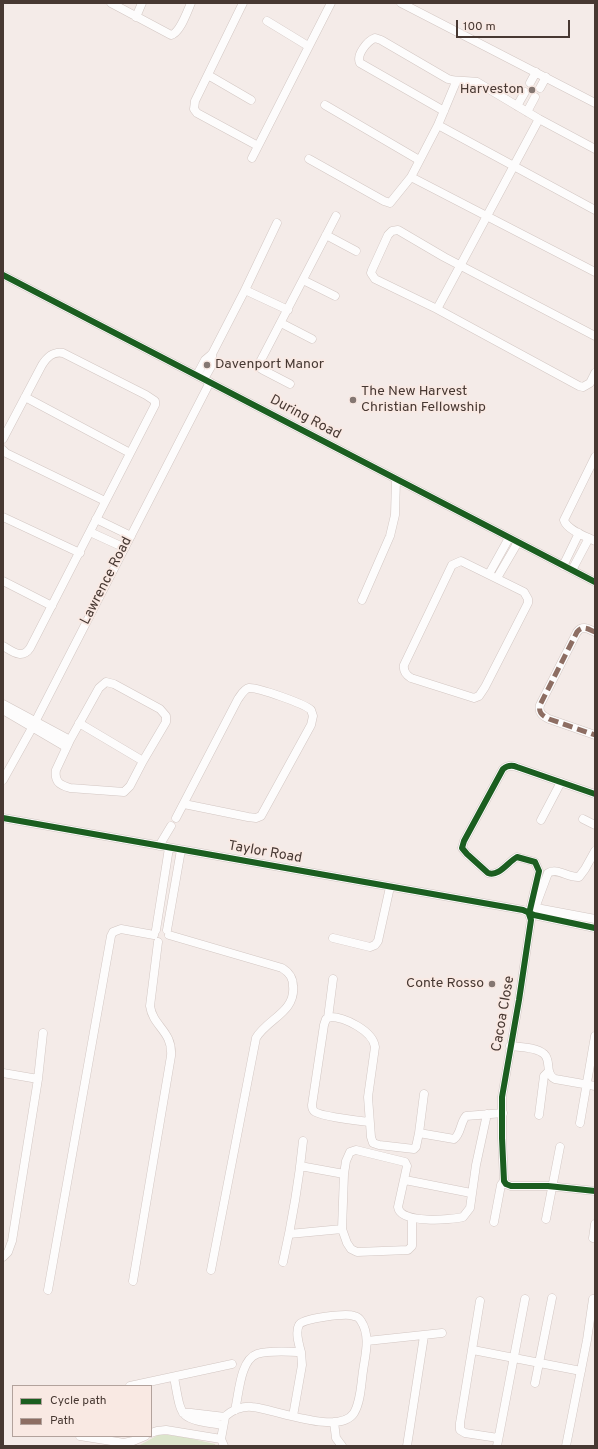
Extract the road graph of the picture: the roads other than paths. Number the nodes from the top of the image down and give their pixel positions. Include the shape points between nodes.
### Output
1 (111, 3) edge
2 (142, 3) edge
3 (191, 3) edge
4 (243, 3) edge
5 (401, 3) edge
6 (327, 5) edge
7 (136, 17) junction
8 (267, 21) dead end
9 (308, 46) junction
10 (536, 72) junction
11 (208, 75) junction
12 (546, 77) junction
13 (456, 82) junction
14 (530, 83) dead end
15 (540, 88) dead end
16 (525, 92) dead end
17 (535, 97) dead end
18 (251, 100) dead end
19 (595, 103) edge
20 (325, 105) dead end
21 (517, 106) junction
22 (444, 110) junction
23 (528, 112) junction
24 (539, 119) junction
25 (438, 125) junction
26 (258, 146) junction
27 (595, 148) edge
28 (252, 158) dead end
29 (309, 159) dead end
30 (419, 160) junction
31 (513, 166) junction
32 (411, 177) junction
33 (595, 210) edge
34 (336, 216) dead end
35 (487, 216) junction
36 (277, 224) dead end
37 (326, 235) junction
38 (356, 251) dead end
39 (461, 265) junction
40 (595, 272) edge
41 (3, 275) edge
42 (303, 280) junction
43 (245, 290) junction
44 (335, 296) dead end
45 (437, 309) junction
46 (288, 310) junction
47 (281, 323) junction
48 (595, 336) edge
49 (312, 339) dead end
50 (595, 373) edge
51 (204, 379) junction
52 (290, 384) dead end
53 (26, 397) junction
54 (3, 439) edge
55 (3, 450) edge
56 (130, 452) junction
57 (595, 457) edge
58 (396, 479) junction
59 (105, 501) junction
60 (3, 517) edge
61 (96, 519) junction
62 (90, 532) junction
63 (580, 532) junction
64 (131, 536) junction
65 (509, 538) junction
66 (592, 539) edge
67 (518, 542) junction
68 (125, 548) junction
69 (80, 553) junction
70 (563, 566) junction
71 (572, 570) junction
72 (489, 574) junction
73 (497, 578) junction
74 (3, 581) edge
75 (595, 582) edge
76 (362, 600) dead end
77 (52, 606) junction
78 (595, 632) edge
79 (3, 646) edge
80 (3, 704) edge
81 (3, 710) edge
82 (79, 723) junction
83 (33, 725) junction
84 (595, 735) edge
85 (68, 743) junction
86 (143, 761) junction
87 (3, 780) edge
88 (561, 782) junction
89 (595, 794) edge
90 (184, 804) junction
91 (3, 818) edge
92 (176, 818) dead end
93 (583, 819) dead end
94 (541, 820) dead end
95 (595, 825) edge
96 (171, 826) dead end
97 (159, 846) junction
98 (169, 848) junction
99 (181, 850) junction
100 (595, 851) edge
101 (390, 887) junction
102 (530, 912) junction
103 (595, 919) edge
104 (595, 928) edge
105 (168, 933) junction
106 (156, 936) junction
107 (333, 938) dead end
108 (333, 979) dead end
109 (328, 1018) junction
110 (43, 1034) dead end
111 (595, 1036) edge
112 (510, 1049) junction
113 (548, 1072) junction
114 (3, 1073) edge
115 (38, 1079) junction
116 (591, 1085) edge
117 (424, 1094) dead end
118 (503, 1113) junction
119 (487, 1114) junction
120 (539, 1115) dead end
121 (369, 1122) junction
122 (580, 1123) dead end
123 (419, 1134) junction
124 (303, 1140) dead end
125 (560, 1147) dead end
126 (300, 1166) junction
127 (344, 1174) junction
128 (405, 1180) junction
129 (504, 1181) junction
130 (552, 1186) junction
131 (595, 1191) edge
132 (471, 1193) junction
133 (412, 1218) junction
134 (546, 1219) dead end
135 (494, 1222) dead end
136 (595, 1224) edge
137 (342, 1229) junction
138 (289, 1234) junction
139 (593, 1238) dead end
140 (3, 1256) edge
141 (283, 1262) dead end
142 (211, 1270) dead end
143 (132, 1282) dead end
144 (48, 1290) dead end
145 (552, 1298) dead end
146 (525, 1299) dead end
147 (593, 1299) dead end
148 (480, 1301) dead end
149 (442, 1333) dead end
150 (424, 1336) junction
151 (367, 1341) junction
152 (473, 1350) junction
153 (301, 1352) junction
154 (514, 1357) junction
155 (539, 1362) junction
156 (232, 1364) dead end
157 (581, 1371) junction
158 (174, 1376) junction
159 (535, 1383) dead end
160 (134, 1385) edge
161 (235, 1410) junction
162 (293, 1416) junction
163 (224, 1421) junction
164 (334, 1422) junction
165 (152, 1434) edge
166 (86, 1437) edge
167 (143, 1437) edge
168 (497, 1442) edge
169 (222, 1443) edge
170 (342, 1446) edge
171 (407, 1446) edge
172 (566, 1446) edge

1 - 7 street
2 - 7 street
3 - 7 street via 178,30 172,35
4 - 11 street
5 - 10 street
6 - 9 street
8 - 9 street
9 - 26 street
10 - 12 street
10 - 14 street
11 - 18 street
11 - 26 street via 195,101 195,111
12 - 15 street
12 - 19 street
13 - 21 street via 476,82
13 - 22 street
13 - 22 street via 439,75 379,38 369,41 359,56 358,61 362,64
16 - 21 street
17 - 23 street
20 - 30 street
21 - 23 street
22 - 25 street
23 - 24 street
24 - 27 street
24 - 31 street
25 - 30 street
25 - 31 street
26 - 28 street
29 - 32 street via 389,203
30 - 32 street
31 - 33 street
31 - 35 street
32 - 35 street
34 - 37 street
35 - 39 street
35 - 40 street
36 - 43 street, Lawrence Road
37 - 38 street
37 - 42 street
39 - 45 street
39 - 45 street via 398,230 388,235 372,270 372,276
39 - 48 street
41 - 51 street, During Road
42 - 44 street
42 - 46 street
43 - 46 street
43 - 51 street, Lawrence Road via 212,354 213,363
45 - 50 street via 583,387 590,383
46 - 47 street
47 - 49 street
47 - 52 street via 259,365 263,370
51 - 58 street, During Road
51 - 64 street, Lawrence Road
53 - 54 street
53 - 56 street
53 - 56 street via 46,360 57,352 63,352 152,398 155,405
55 - 59 street
56 - 59 street
57 - 63 street via 564,520 567,526
58 - 65 street, During Road
58 - 76 street via 395,515 390,536
59 - 61 street
60 - 69 street
61 - 62 street
61 - 64 street
62 - 68 street
62 - 69 street
63 - 66 street
63 - 70 street
64 - 68 street, Lawrence Road
65 - 67 street, During Road
65 - 72 street
66 - 71 street
67 - 70 street, During Road
67 - 73 street
68 - 83 street, Lawrence Road
69 - 77 street
70 - 71 street, During Road
71 - 75 street, During Road
72 - 73 street
72 - 73 street via 461,561 452,565 404,665 408,676 470,698 481,693 528,604 524,592
74 - 77 street
77 - 79 street via 27,652 19,654
78 - 84 street via 584,627 577,632 539,710 549,719
80 - 83 street
81 - 83 street
82 - 85 street
82 - 86 street
82 - 86 street via 99,688 106,682 160,710 167,719
83 - 85 street
83 - 87 street, Lawrence Road
85 - 86 street via 55,776 58,783 70,788 124,792
88 - 89 street
88 - 94 street
88 - 102 street via 512,765 506,767 462,848 492,874 517,857 535,862 539,871
90 - 90 street via 248,817 261,816 311,725 311,710 259,689 250,688 244,691
90 - 92 street
91 - 97 street, Taylor Road
93 - 95 street
96 - 97 street
97 - 98 street, Taylor Road
98 - 99 street, Taylor Road
98 - 106 street
99 - 101 street, Taylor Road
99 - 105 street
100 - 102 street via 579,877 555,871 548,873
101 - 102 street, Taylor Road
101 - 107 street via 375,945 370,947
102 - 103 street, Taylor Road
102 - 104 street, Taylor Road
102 - 112 street, Cacoa Close
105 - 106 street via 162,928
105 - 106 street via 167,941 164,943
105 - 142 street via 282,968 293,980 294,989 288,1008 264,1026 256,1038
106 - 143 street via 150,1006 171,1043 171,1056
106 - 144 street via 121,929 113,932 111,936
108 - 109 street
109 - 121 street via 347,1021 364,1031 374,1042 368,1097
109 - 121 street via 324,1025 312,1109 322,1114
110 - 115 street
111 - 116 street
112 - 113 street via 535,1050 545,1054
112 - 118 street, Cacoa Close via 503,1091
113 - 116 street via 555,1078
113 - 120 street via 544,1076
114 - 115 street
115 - 140 street via 12,1241 8,1252
116 - 122 street
117 - 123 street
118 - 119 street
118 - 129 street, Cacoa Close
119 - 123 street via 466,1116 454,1138
119 - 132 street
121 - 123 street via 372,1141 379,1145 414,1150
124 - 126 street
125 - 130 street
126 - 127 street
126 - 138 street
127 - 128 street via 348,1155 356,1150 406,1162
127 - 137 street
128 - 132 street
128 - 133 street via 399,1210
129 - 130 street via 511,1186
129 - 135 street, Cacoa Close
130 - 131 street
130 - 134 street
132 - 133 street via 470,1208 463,1217 448,1220
133 - 137 street via 412,1246 408,1250 356,1252 347,1243
136 - 139 street
137 - 138 street
138 - 141 street
145 - 155 street
146 - 154 street
147 - 157 street
148 - 152 street
149 - 150 street
150 - 151 street
150 - 171 street
151 - 153 street via 361,1320 355,1316 315,1318 299,1324 298,1339
151 - 164 street via 356,1408 349,1418
152 - 154 street
152 - 168 street via 460,1430
153 - 161 street via 257,1354 250,1358 243,1371
153 - 162 street via 302,1365
154 - 155 street
154 - 168 street
155 - 157 street
155 - 159 street
156 - 158 street
157 - 172 street
158 - 160 street
158 - 163 street via 179,1403 189,1419
161 - 162 street via 251,1407
161 - 163 street
162 - 164 street
163 - 169 street
164 - 170 street via 336,1438
165 - 169 street via 166,1430
166 - 167 street via 124,1443

